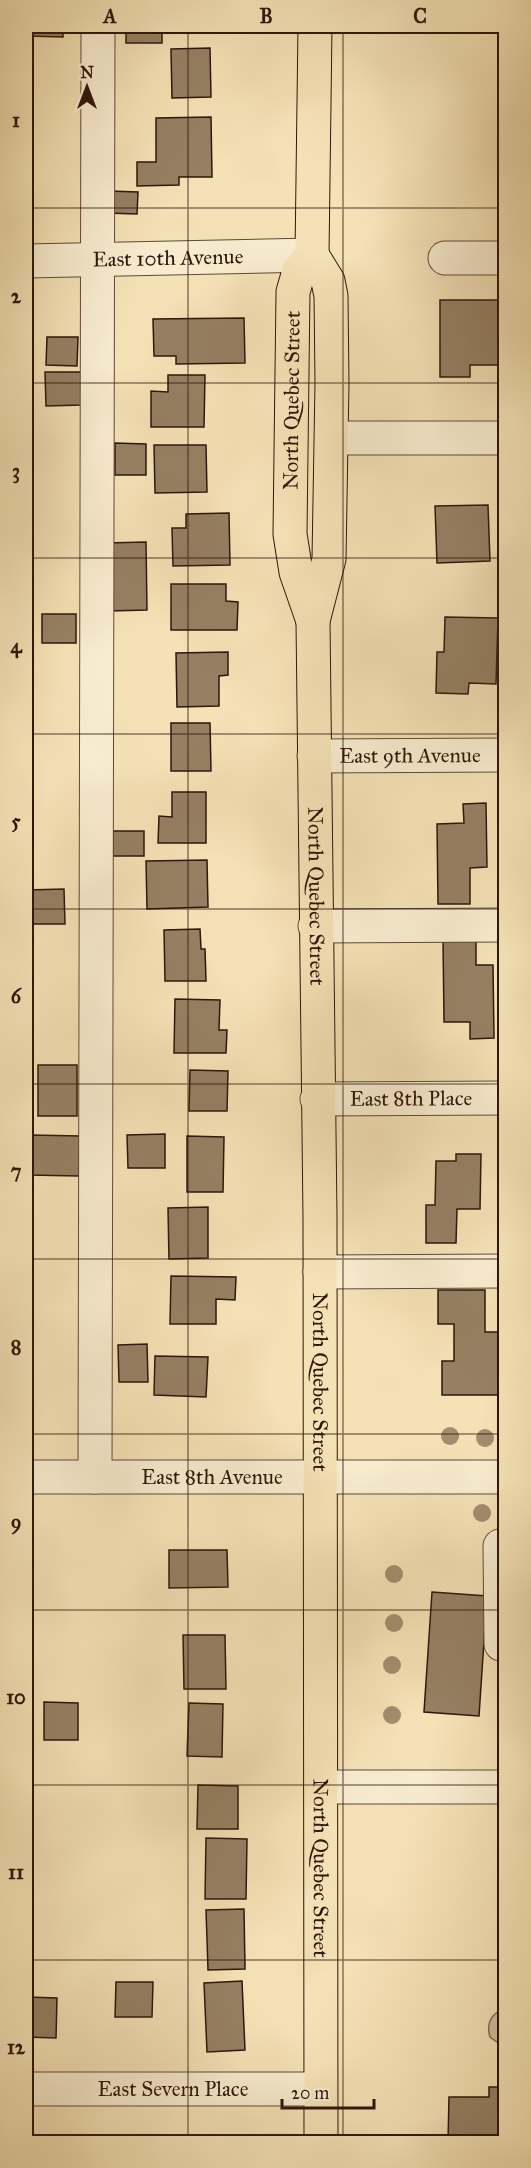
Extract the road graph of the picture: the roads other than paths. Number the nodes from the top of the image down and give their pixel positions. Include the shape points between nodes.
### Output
1 (98, 26) edge
2 (315, 26) edge
3 (312, 255) junction
4 (446, 258) dead end
5 (506, 258) edge
6 (26, 261) edge
7 (99, 261) junction
8 (332, 438) junction
9 (506, 438) edge
10 (314, 621) junction
11 (314, 756) junction
12 (506, 756) edge
13 (315, 926) junction
14 (506, 926) edge
15 (506, 1098) edge
16 (317, 1099) junction
17 (506, 1271) edge
18 (320, 1272) junction
19 (320, 1475) junction
20 (26, 1477) edge
21 (95, 1477) junction
22 (506, 1477) edge
23 (500, 1546) dead end
24 (506, 1644) edge
25 (321, 1787) junction
26 (506, 1787) edge
27 (26, 2089) edge
28 (321, 2089) junction
29 (321, 2142) edge

1 - 7 street
2 - 3 main road
3 - 7 street, East 10th Avenue
3 - 8 main road, North Quebec Street via 325,274 332,296
3 - 10 main road, North Quebec Street via 299,271 293,292 290,534 296,572
4 - 5 street
6 - 7 street, East 10th Avenue
7 - 21 street
8 - 9 street
8 - 10 main road, North Quebec Street via 329,559
10 - 11 main road, North Quebec Street
11 - 12 street, East 9th Avenue
11 - 13 main road, North Quebec Street
13 - 14 street
13 - 16 main road, North Quebec Street
15 - 16 street, East 8th Place
16 - 18 main road, North Quebec Street
17 - 18 street
18 - 19 main road, North Quebec Street
19 - 21 street, East 8th Avenue
19 - 22 street, East 8th Avenue
19 - 25 main road, North Quebec Street
20 - 21 street, East 8th Avenue
23 - 24 street via 501,1644
25 - 26 street
25 - 28 main road, North Quebec Street
27 - 28 street, East Severn Place
28 - 29 main road, North Quebec Street

